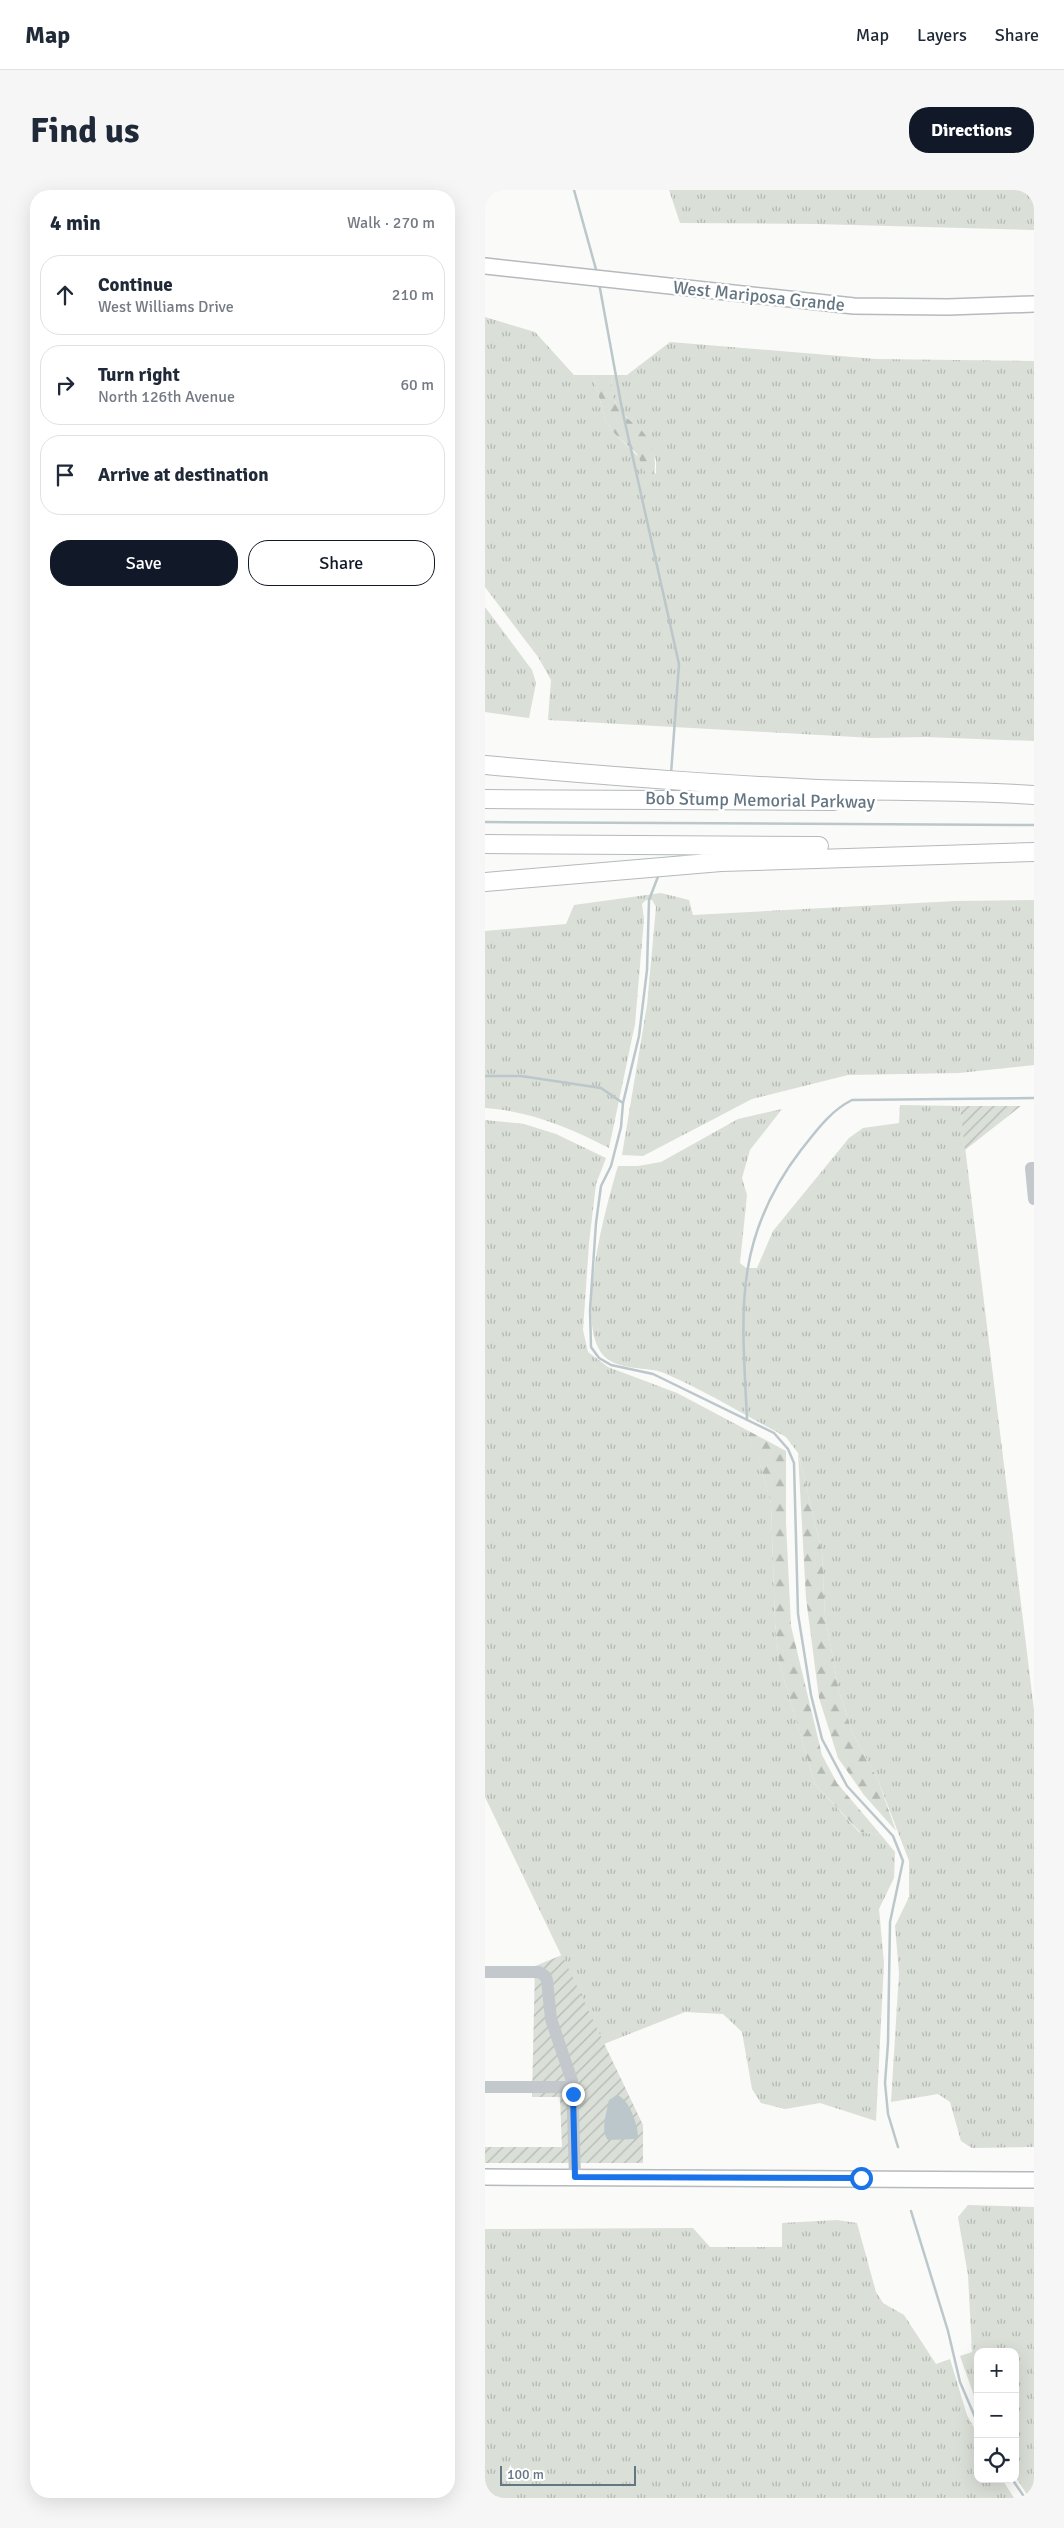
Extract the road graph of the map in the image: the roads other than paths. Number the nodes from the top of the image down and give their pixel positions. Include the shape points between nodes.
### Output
1 (485, 266) edge
2 (1034, 304) edge
3 (485, 765) edge
4 (696, 792) junction
5 (1034, 796) edge
6 (485, 798) edge
7 (1034, 803) edge
8 (485, 844) edge
9 (1034, 846) edge
10 (1034, 852) edge
11 (485, 882) edge
12 (1033, 1168) edge
13 (1034, 1199) edge
14 (485, 1972) edge
15 (485, 2087) edge
16 (573, 2087) junction
17 (485, 2176) edge
18 (575, 2177) junction
19 (1034, 2180) edge

1 - 2 main road, West Mariposa Grande via 854,306
3 - 4 highway via 649,779
4 - 5 highway via 849,790
4 - 6 highway, Bob Stump Memorial Parkway via 646,799
4 - 7 highway, Bob Stump Memorial Parkway
8 - 9 highway
10 - 11 highway via 808,857
12 - 13 street
14 - 16 street via 539,1972 545,1976 551,2019
15 - 16 street
16 - 18 street
17 - 18 main road
18 - 19 main road

